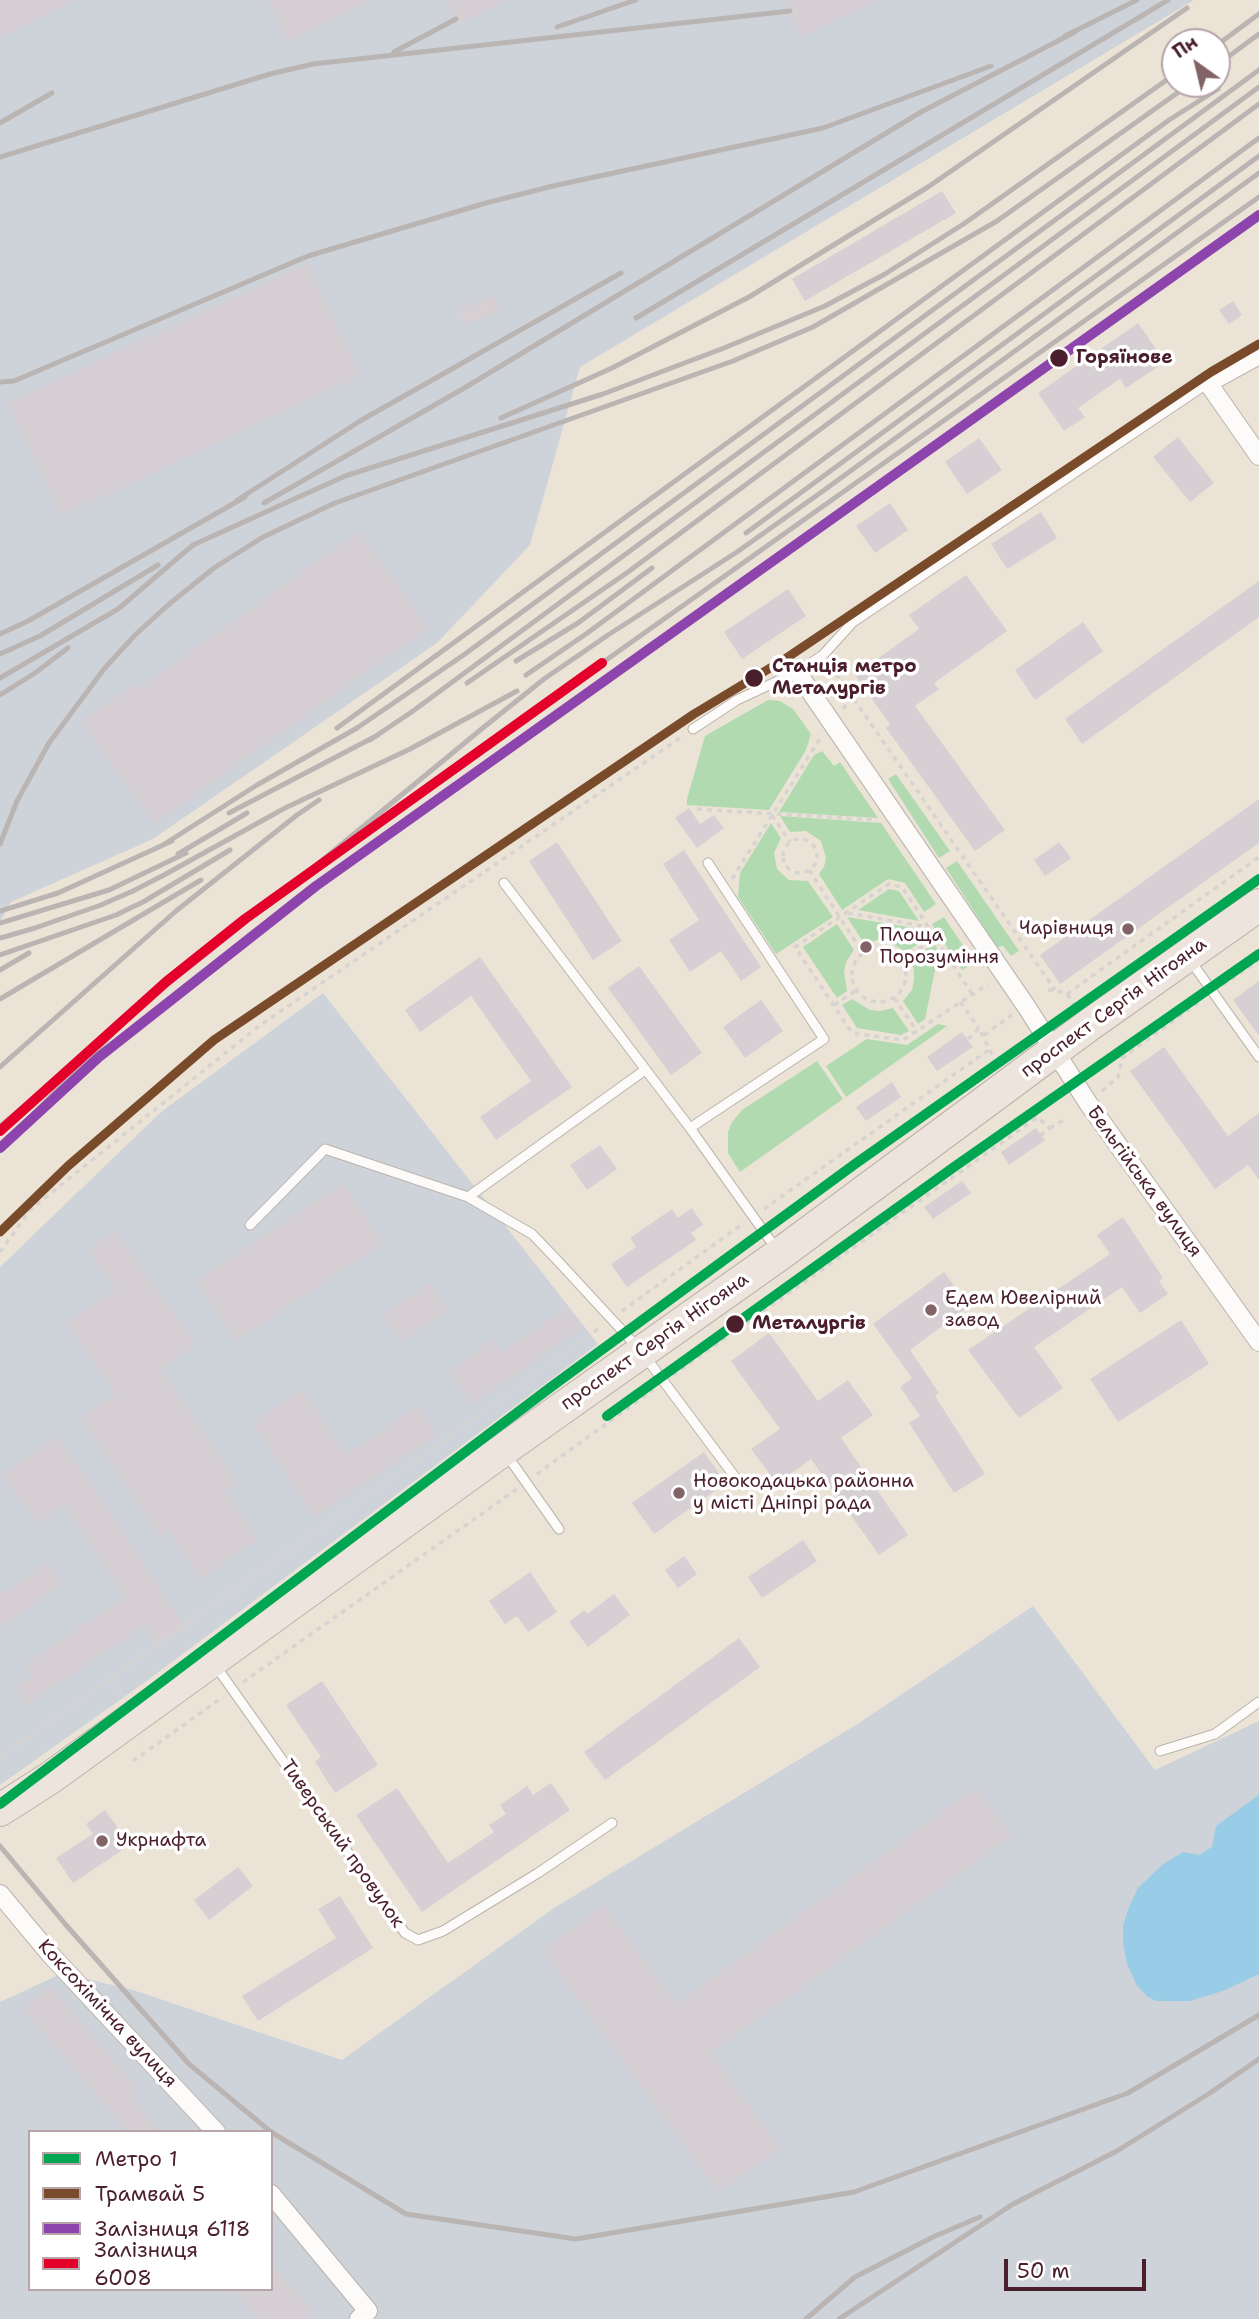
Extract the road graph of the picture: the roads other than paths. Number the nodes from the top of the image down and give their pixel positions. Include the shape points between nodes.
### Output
1 (1259, 355) edge
2 (1209, 383) junction
3 (1259, 456) edge
4 (797, 672) junction
5 (694, 729) road end
6 (708, 863) dead end
7 (504, 883) dead end
8 (1259, 905) edge
9 (1186, 956) junction
10 (1054, 1051) junction
11 (1259, 1057) edge
12 (645, 1070) junction
13 (690, 1128) junction
14 (468, 1197) junction
15 (250, 1225) dead end
16 (780, 1254) junction
17 (1259, 1342) edge
18 (641, 1351) junction
19 (503, 1450) junction
20 (741, 1485) dead end
21 (559, 1529) dead end
22 (212, 1661) junction
23 (1259, 1702) edge
24 (1160, 1751) dead end
25 (50, 1778) junction
26 (0, 1810) edge
27 (612, 1823) dead end
28 (0, 1834) edge
29 (0, 1894) edge
30 (214, 2130) edge
31 (273, 2196) edge
32 (359, 2319) edge

1 - 2 street
2 - 3 street
2 - 4 lane via 853,622 823,654
4 - 5 lane via 737,700
4 - 10 street, Бельгійська вулиця
6 - 13 lane via 824,1039
7 - 12 lane
8 - 9 highway, проспект Сергія Нігояна
9 - 10 highway, проспект Сергія Нігояна
9 - 11 lane
10 - 16 highway, проспект Сергія Нігояна
10 - 17 street, Бельгійська вулиця
12 - 13 lane
12 - 14 lane
13 - 16 lane
14 - 15 lane via 325,1149
14 - 18 lane via 531,1234
16 - 18 highway, проспект Сергія Нігояна
18 - 19 highway, проспект Сергія Нігояна
18 - 20 lane
19 - 21 lane
19 - 22 highway, проспект Сергія Нігояна
22 - 25 highway, проспект Сергія Нігояна
22 - 27 lane, Тиверський провулок via 405,1933 418,1940 443,1931
23 - 24 lane via 1215,1734
25 - 26 highway, проспект Сергія Нігояна
25 - 28 highway, проспект Сергія Нігояна
29 - 30 street, Коксохімічна вулиця
31 - 32 street via 368,2311

